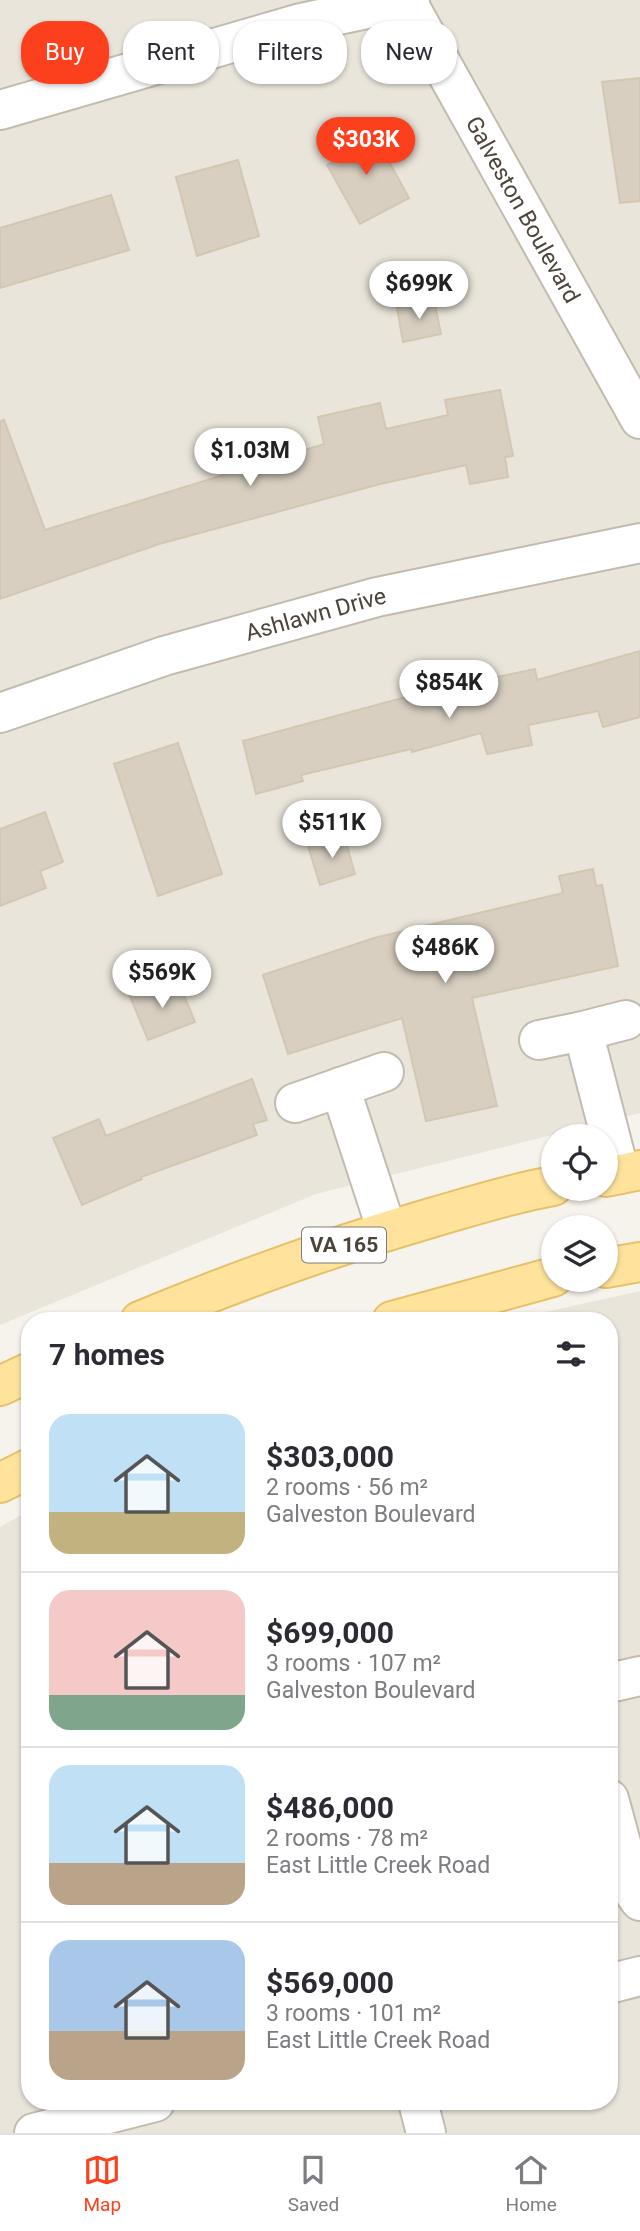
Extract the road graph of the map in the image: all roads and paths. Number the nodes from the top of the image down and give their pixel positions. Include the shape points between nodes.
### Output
1 (408, 0) edge
2 (0, 110) edge
3 (640, 419) edge
4 (640, 543) edge
5 (0, 713) edge
6 (626, 1020) dead end
7 (583, 1031) junction
8 (539, 1040) dead end
9 (384, 1072) dead end
10 (340, 1087) junction
11 (295, 1102) dead end
12 (622, 1174) edge
13 (541, 1188) edge
14 (387, 1231) junction
15 (640, 1262) edge
16 (618, 1266) edge
17 (541, 1280) edge
18 (162, 1312) edge
19 (425, 1312) edge
20 (21, 1376) edge
21 (0, 1386) edge
22 (21, 1472) edge
23 (0, 1483) edge
24 (640, 1676) edge
25 (618, 1682) edge
26 (618, 1832) edge
27 (640, 1901) edge
28 (640, 1976) edge
29 (618, 1982) edge
30 (124, 2110) edge
31 (420, 2110) edge
32 (34, 2133) edge
33 (426, 2133) edge

1 - 2 street via 301,23
1 - 3 street, Galveston Boulevard
4 - 5 street, Ashlawn Drive via 377,597 164,656
6 - 7 street
7 - 8 street
7 - 12 street
9 - 10 street
10 - 11 street
10 - 14 street
13 - 14 main road, VA 165
14 - 18 main road, VA 165
15 - 16 main road
17 - 19 main road
20 - 21 main road
22 - 23 main road
24 - 25 street
26 - 27 street
28 - 29 street
30 - 32 street
31 - 33 street

